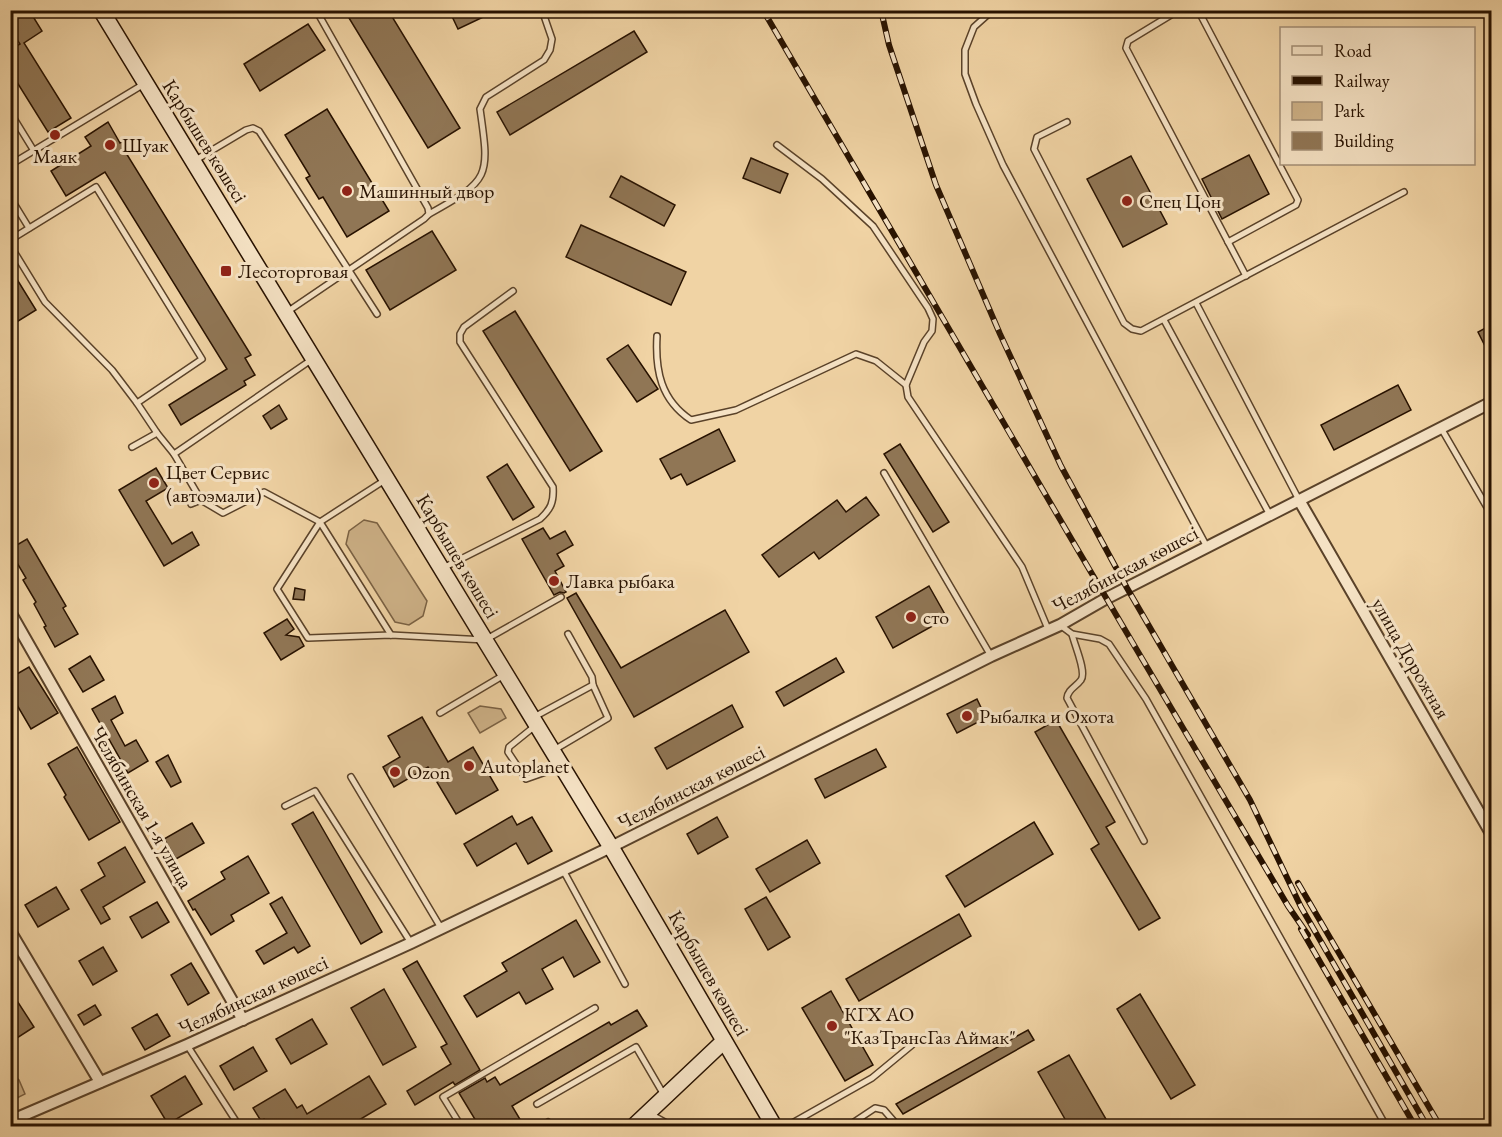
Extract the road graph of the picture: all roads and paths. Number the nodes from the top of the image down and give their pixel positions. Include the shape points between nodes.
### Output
1 (101, 10) edge
2 (316, 10) edge
3 (542, 10) edge
4 (993, 10) edge
5 (1179, 10) edge
6 (1198, 10) edge
7 (145, 83) junction
8 (10, 112) edge
9 (1067, 122) dead end
10 (777, 145) dead end
11 (34, 151) junction
12 (194, 161) junction
13 (10, 165) edge
14 (1404, 192) dead end
15 (10, 197) edge
16 (429, 214) junction
17 (29, 228) junction
18 (10, 240) edge
19 (1228, 242) junction
20 (10, 245) edge
21 (349, 271) junction
22 (1246, 276) junction
23 (513, 291) dead end
24 (1196, 303) junction
25 (286, 313) junction
26 (377, 314) dead end
27 (1164, 320) junction
28 (657, 336) dead end
29 (314, 359) junction
30 (906, 385) junction
31 (1491, 402) edge
32 (137, 403) junction
33 (1441, 428) junction
34 (157, 433) junction
35 (132, 447) dead end
36 (174, 454) junction
37 (884, 474) dead end
38 (387, 479) junction
39 (201, 500) junction
40 (1299, 500) junction
41 (190, 504) dead end
42 (1270, 515) junction
43 (1491, 516) edge
44 (320, 522) junction
45 (1207, 547) junction
46 (442, 569) junction
47 (561, 597) dead end
48 (10, 612) edge
49 (1060, 625) junction
50 (1048, 629) junction
51 (568, 634) dead end
52 (1072, 634) junction
53 (391, 635) junction
54 (485, 640) junction
55 (991, 656) junction
56 (505, 674) junction
57 (593, 685) junction
58 (440, 713) dead end
59 (534, 721) junction
60 (552, 751) junction
61 (561, 767) junction
62 (351, 777) dead end
63 (285, 806) dead end
64 (1491, 835) edge
65 (1144, 841) dead end
66 (611, 847) junction
67 (563, 870) junction
68 (441, 928) junction
69 (10, 931) edge
70 (411, 943) junction
71 (625, 984) dead end
72 (595, 1008) dead end
73 (243, 1020) junction
74 (724, 1041) junction
75 (187, 1045) junction
76 (912, 1045) dead end
77 (100, 1082) junction
78 (665, 1097) junction
79 (537, 1104) dead end
80 (648, 1113) junction
81 (16, 1122) edge
82 (239, 1126) edge
83 (461, 1126) edge
84 (634, 1126) edge
85 (672, 1126) edge
86 (774, 1126) edge
87 (787, 1126) edge
88 (848, 1126) edge
89 (898, 1126) edge
90 (1386, 1126) edge

1 - 7 main road, Карбышев көшесі
2 - 16 lane
3 - 16 lane via 552,39 544,60 482,103 486,158 483,173 461,196
4 - 45 lane via 974,27 965,50 965,74 976,104 1003,165
5 - 19 lane via 1128,41 1126,48
6 - 19 lane via 1298,200 1296,205
7 - 11 lane
7 - 12 main road, Карбышев көшесі
8 - 11 lane
9 - 27 lane via 1037,137 1034,149 1124,323 1141,331
10 - 30 lane via 822,179 873,226 928,308 933,319 932,331
11 - 13 lane
12 - 21 lane via 246,130 259,131
12 - 25 main road, Карбышев көшесі
14 - 22 lane
15 - 17 lane
16 - 21 lane
17 - 18 lane
17 - 32 lane via 96,188 202,359
19 - 22 lane
20 - 32 lane via 45,302 112,370
21 - 25 lane
21 - 26 lane
22 - 24 lane
23 - 46 lane via 464,327 460,342 553,487 554,500 540,519
24 - 27 lane
24 - 40 lane
25 - 29 main road, Карбышев көшесі
27 - 42 lane
28 - 30 lane via 658,368 664,390 679,412 691,420 736,410 856,354 876,361
29 - 36 lane
29 - 38 main road, Карбышев көшесі
30 - 50 lane via 908,397 1022,567
31 - 33 street, Челябинская көшесі
32 - 34 lane
33 - 40 street, Челябинская көшесі
33 - 43 lane
34 - 35 lane
34 - 36 lane
36 - 39 lane
37 - 55 lane
38 - 44 lane
38 - 46 main road, Карбышев көшесі
39 - 41 lane
39 - 44 lane via 223,513 264,492
40 - 42 street, Челябинская көшесі
40 - 64 street, улица Дорожная
42 - 45 street, Челябинская көшесі
44 - 53 lane
44 - 53 lane via 277,589 308,638
45 - 49 street, Челябинская көшесі
46 - 54 main road, Карбышев көшесі
47 - 54 lane
48 - 73 street, Челябинская 1-я улица
49 - 50 street, Челябинская көшесі
49 - 52 lane
50 - 55 street, Челябинская көшесі
51 - 57 lane
52 - 65 lane via 1084,673 1066,698
52 - 90 lane via 1109,644 1146,699
53 - 54 lane
54 - 56 main road, Карбышев көшесі
55 - 66 street, Челябинская көшесі
56 - 58 lane
56 - 59 main road, Карбышев көшесі
57 - 59 lane
57 - 60 lane via 608,718
59 - 60 main road, Карбышев көшесі
59 - 61 lane via 508,752 526,779
60 - 61 main road, Карбышев көшесі
61 - 66 main road, Карбышев көшесі
62 - 68 lane
63 - 70 lane via 315,791
66 - 67 street, Челябинская көшесі
66 - 74 main road, Карбышев көшесі
67 - 68 street, Челябинская көшесі
67 - 71 lane
68 - 70 street, Челябинская көшесі
69 - 77 street
70 - 73 street, Челябинская көшесі
72 - 83 lane via 443,1097
73 - 75 street, Челябинская көшесі
74 - 78 main road
74 - 86 main road, Карбышев көшесі
75 - 77 street, Челябинская көшесі
75 - 82 lane
76 - 87 lane via 872,1078
77 - 81 street, Челябинская көшесі
78 - 79 lane via 636,1047
78 - 80 main road
80 - 84 main road
80 - 85 lane
88 - 89 lane via 875,1108 884,1110

